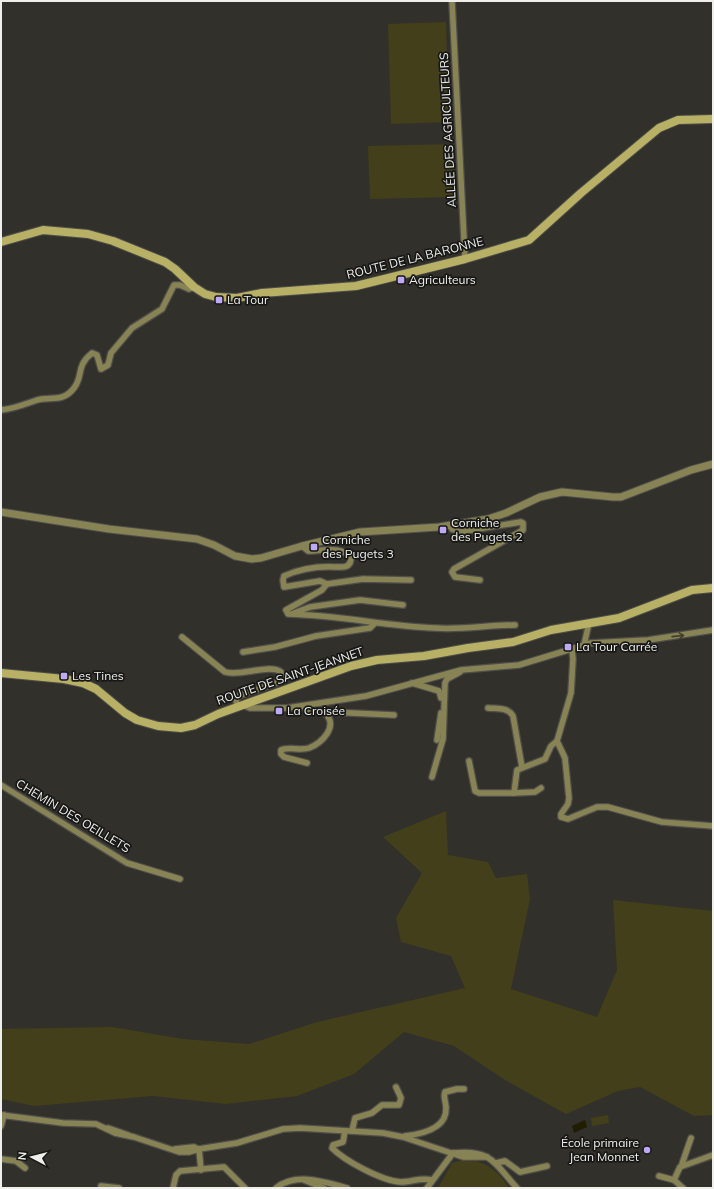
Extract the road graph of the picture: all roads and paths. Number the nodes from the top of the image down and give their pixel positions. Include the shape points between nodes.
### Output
1 (452, 1) edge
2 (713, 119) edge
3 (1, 242) edge
4 (466, 259) junction
5 (194, 287) junction
6 (1, 410) edge
7 (713, 464) edge
8 (1, 512) edge
9 (451, 525) junction
10 (302, 546) junction
11 (411, 580) dead end
12 (480, 580) dead end
13 (327, 584) junction
14 (713, 588) edge
15 (403, 605) dead end
16 (292, 614) junction
17 (375, 623) junction
18 (589, 623) junction
19 (515, 625) dead end
20 (713, 630) edge
21 (182, 637) dead end
22 (584, 645) junction
23 (572, 649) junction
24 (243, 652) dead end
25 (461, 670) junction
26 (1, 673) edge
27 (412, 683) junction
28 (240, 706) junction
29 (302, 706) junction
30 (488, 708) dead end
31 (325, 712) junction
32 (394, 715) dead end
33 (437, 740) dead end
34 (557, 741) junction
35 (469, 761) dead end
36 (307, 763) dead end
37 (522, 767) junction
38 (432, 777) dead end
39 (1, 785) edge
40 (541, 788) dead end
41 (514, 793) junction
42 (713, 826) edge
43 (180, 879) dead end
44 (396, 1087) dead end
45 (464, 1089) dead end
46 (3, 1115) edge
47 (1, 1126) edge
48 (345, 1131) junction
49 (352, 1132) junction
50 (423, 1133) junction
51 (403, 1136) junction
52 (691, 1138) dead end
53 (425, 1143) junction
54 (198, 1149) junction
55 (452, 1153) junction
56 (713, 1155) edge
57 (1, 1159) edge
58 (496, 1163) junction
59 (682, 1164) junction
60 (547, 1166) dead end
61 (25, 1168) dead end
62 (202, 1170) junction
63 (659, 1176) dead end
64 (304, 1180) junction
65 (432, 1180) junction
66 (674, 1180) junction
67 (101, 1186) dead end
68 (119, 1188) edge
69 (173, 1188) edge
70 (245, 1188) edge
71 (276, 1188) edge
72 (324, 1188) edge
73 (347, 1188) edge
74 (427, 1188) edge
75 (517, 1188) edge
76 (683, 1188) edge

1 - 4 street, ALLÉE DES AGRICULTEURS
2 - 4 main road, ROUTE DE LA BARONNE via 678,120 668,123 608,170 528,240
3 - 5 main road, ROUTE DE LA BARONNE via 44,230 88,234 165,262
4 - 5 main road, ROUTE DE LA BARONNE via 372,283 341,288 273,292 228,298 205,294
5 - 6 street via 189,289 174,285 162,309 132,328 111,353 108,365 101,369 97,355 92,353 86,358 74,388 67,395 54,400 39,399 17,408
7 - 9 street via 621,497 562,492 494,517
8 - 10 street via 197,539 244,558 261,558
9 - 10 street via 360,532
9 - 12 street via 452,529 459,532 523,523 523,530 452,572 455,577
10 - 13 street via 308,551 345,552 351,559 350,563 345,567 319,567 296,571 284,576 284,587 320,581
11 - 13 street via 363,579
13 - 16 street via 322,590 286,610 286,613
14 - 18 main road, ROUTE DE SAINT-JEANNET via 692,590 627,616
15 - 16 street via 360,600 310,607
16 - 17 street via 313,614
17 - 19 street via 462,629
17 - 24 street via 370,628 316,636
18 - 22 street
18 - 28 main road, ROUTE DE SAINT-JEANNET via 551,630 505,644 363,662
22 -> 20 street via 648,640
21 - 28 street via 225,672 234,674 272,669 281,672 282,678 276,682 238,696 236,701
22 - 23 street
23 - 25 street via 519,665
23 - 34 street via 571,693
25 - 27 street
25 - 38 street via 445,683 443,739
26 - 28 main road, ROUTE DE SAINT-JEANNET via 83,683 96,689 131,716 163,727 181,728 195,725
27 - 29 street via 366,696
27 - 33 street via 439,691 441,694 442,706
28 - 29 street
29 - 31 street via 309,711
30 - 37 street via 511,711
31 - 32 street
31 - 36 street via 329,725 325,738 310,748 281,750 280,754 284,757
34 - 37 street via 551,746 545,758
34 - 42 street via 565,758 569,798 561,814 564,819 597,806 662,822
35 - 41 street via 475,791
37 - 41 street via 517,770
39 - 43 street, CHEMIN DES OEILLETS via 128,862
40 - 41 street via 535,792
44 - 49 street via 401,1098 399,1105 382,1105 355,1118
45 - 50 street via 456,1088 444,1092 444,1118 436,1127
46 - 47 street
46 - 54 street via 62,1123 96,1124 115,1133 173,1150 189,1152
48 - 49 street
48 - 54 street via 319,1128 283,1129 237,1143
48 - 65 street via 343,1142 333,1145 332,1148 356,1166 394,1181 424,1178
49 - 51 street
50 - 51 street
50 - 53 street via 422,1139
51 - 53 street
52 - 59 street
53 - 55 street
54 - 62 street
55 - 58 street via 482,1154
55 - 65 street
56 - 59 street
57 - 61 street via 16,1162
58 - 60 street via 505,1161 524,1172
58 - 75 street
59 - 66 street
62 - 69 street via 178,1172
62 - 70 street via 224,1168
63 - 66 street
64 - 71 street via 285,1183
64 - 72 street
64 - 73 street via 312,1179
65 - 74 street
66 - 76 street
67 - 68 street

